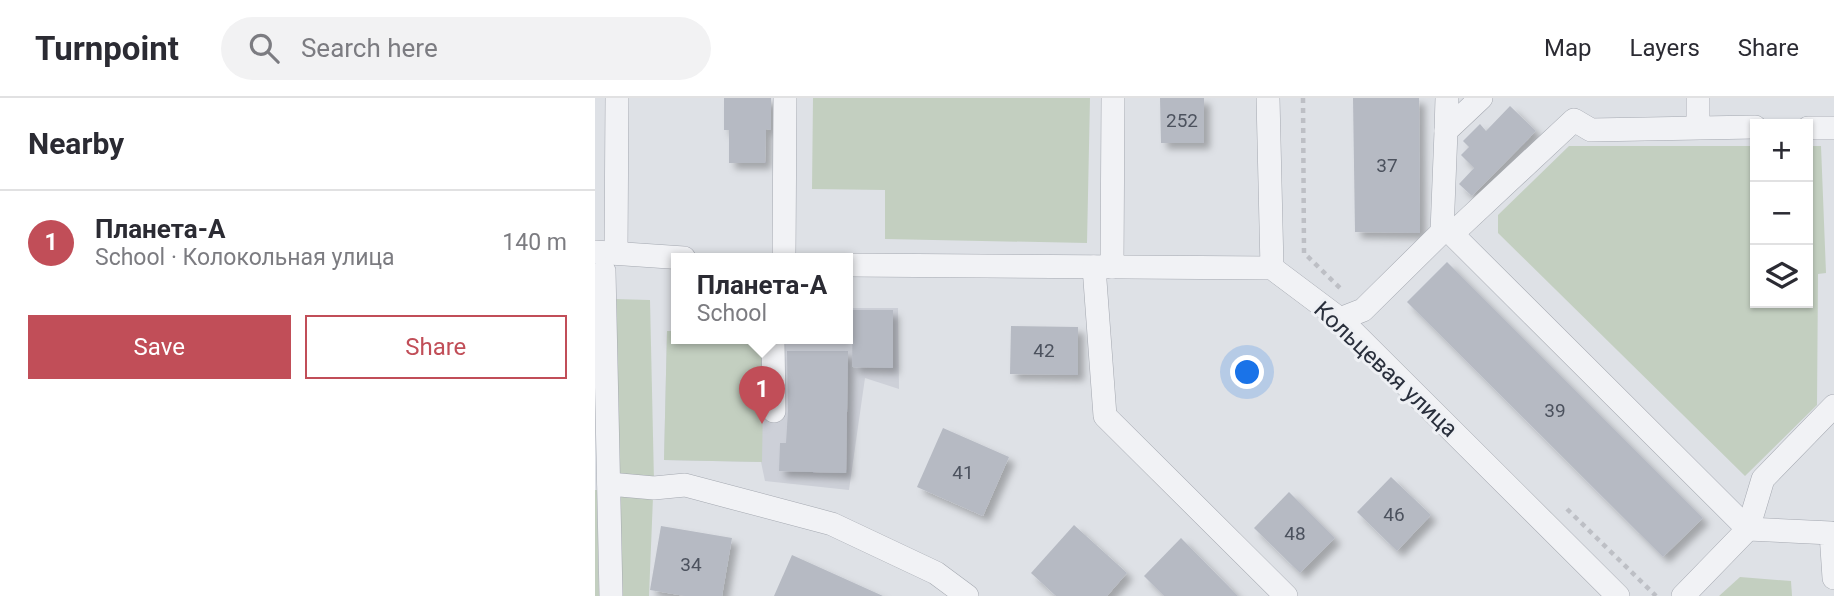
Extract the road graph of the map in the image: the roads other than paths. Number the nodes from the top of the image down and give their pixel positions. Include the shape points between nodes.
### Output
1 (617, 98) edge
2 (785, 98) edge
3 (1113, 98) edge
4 (1268, 98) edge
5 (1447, 98) edge
6 (1481, 98) edge
7 (1698, 98) edge
8 (1698, 126) junction
9 (1750, 127) edge
10 (1813, 128) edge
11 (1834, 128) edge
12 (1446, 131) junction
13 (1447, 233) junction
14 (784, 253) edge
15 (671, 258) edge
16 (605, 259) edge
17 (853, 265) edge
18 (1103, 267) junction
19 (1272, 268) junction
20 (1341, 319) junction
21 (773, 344) edge
22 (1834, 406) edge
23 (773, 411) dead end
24 (605, 476) edge
25 (1748, 529) junction
26 (1832, 531) edge
27 (1834, 578) edge
28 (1834, 587) edge
29 (611, 596) edge
30 (967, 596) edge
31 (1286, 596) edge
32 (1618, 596) edge
33 (1683, 596) edge
34 (1833, 596) edge

1 - 16 street
2 - 14 street
3 - 18 street
4 - 19 street
5 - 12 street
6 - 12 street
7 - 8 street
8 - 9 street
8 - 13 street via 1591,130 1574,120
10 - 11 street
12 - 13 street
13 - 20 street via 1363,310
13 - 25 street
15 - 16 street
16 - 24 street
17 - 18 street
18 - 19 street
18 - 31 street via 1105,416
19 - 20 street, Кольцевая улица
20 - 32 street, Кольцевая улица
21 - 23 street
22 - 25 street via 1763,479
24 - 29 street
24 - 30 street via 654,488 685,485 832,524 936,573
25 - 26 street
25 - 33 street
26 - 27 street
28 - 34 street

